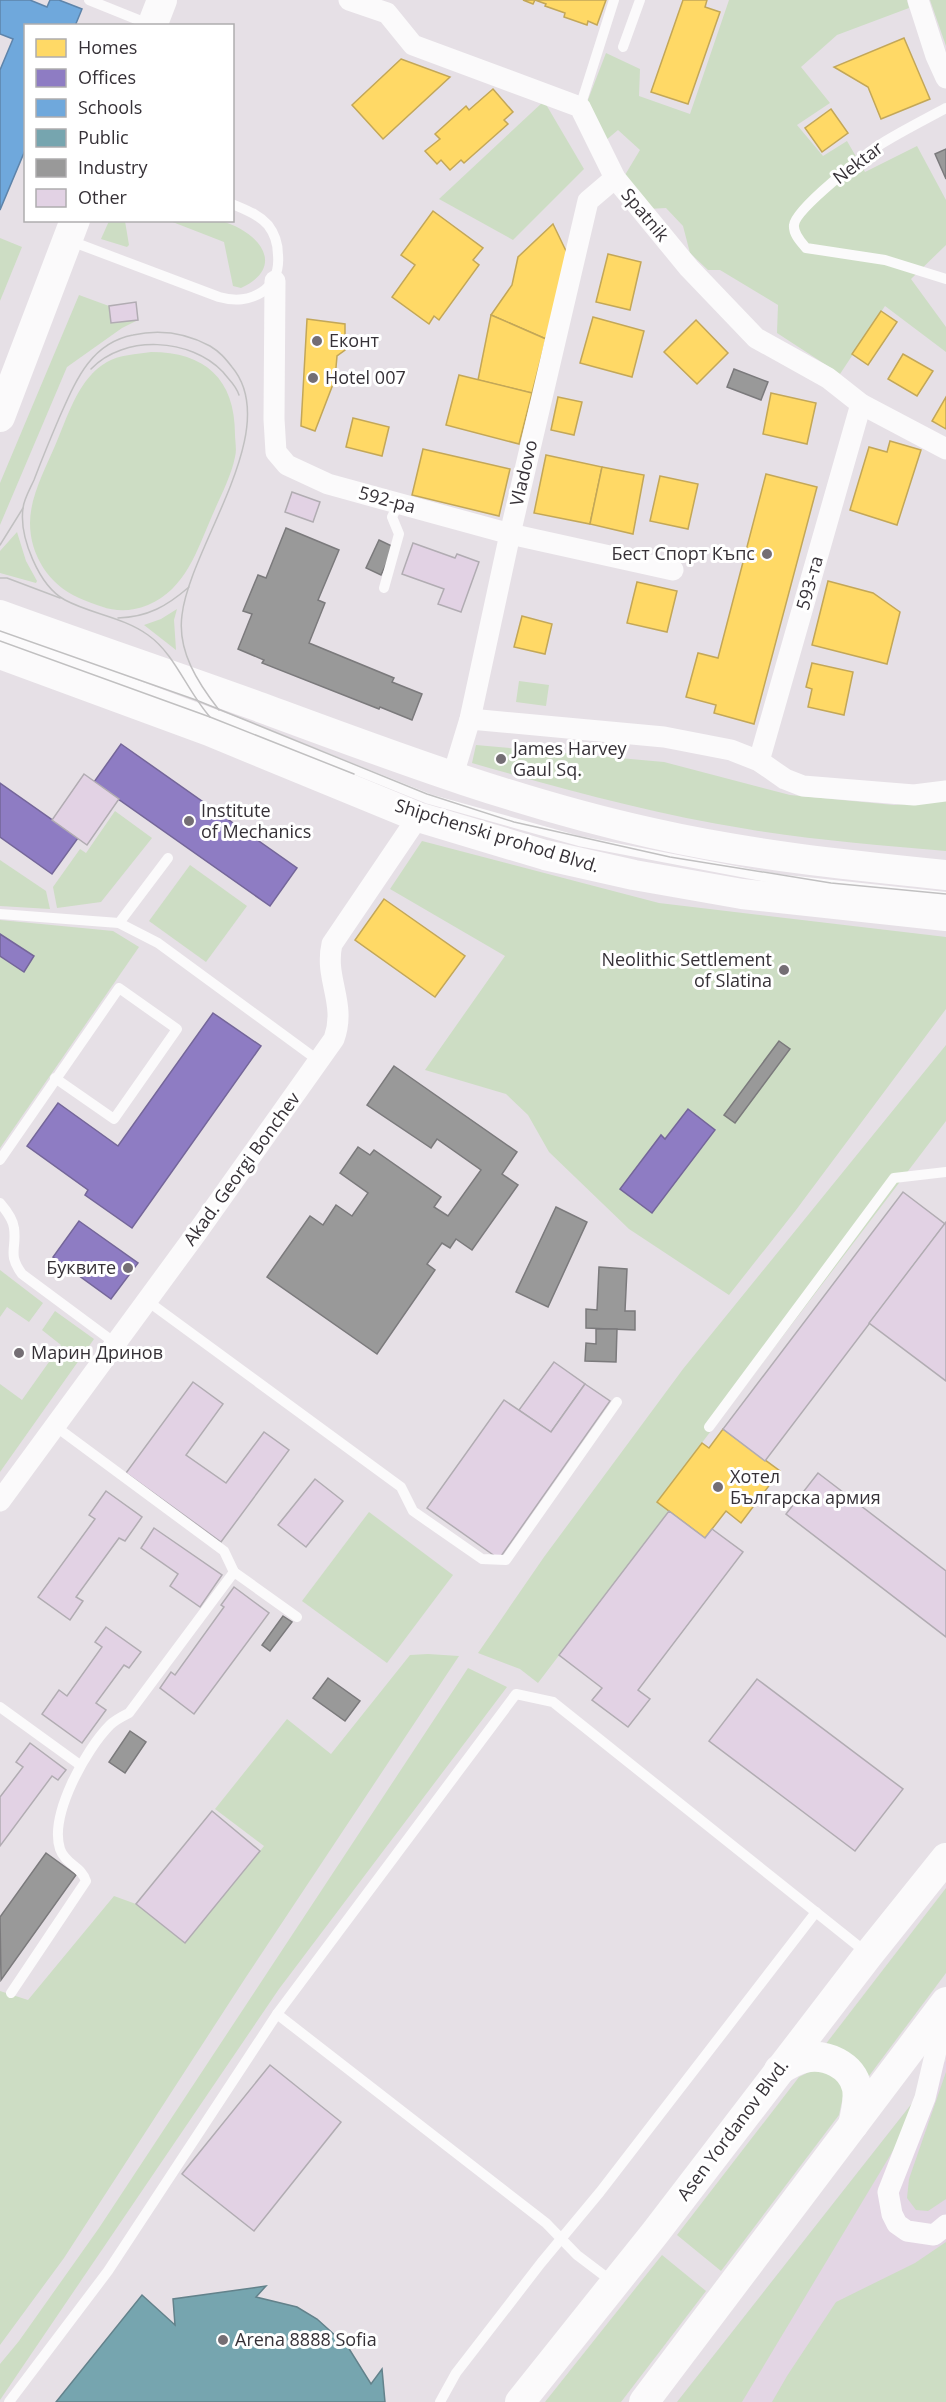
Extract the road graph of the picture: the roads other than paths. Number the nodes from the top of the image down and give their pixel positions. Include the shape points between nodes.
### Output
1 (90, 0) edge
2 (162, 0) edge
3 (349, 0) edge
4 (614, 0) edge
5 (640, 0) edge
6 (918, 0) edge
7 (389, 7) edge
8 (150, 24) edge
9 (152, 24) edge
10 (623, 47) dead end
11 (946, 78) edge
12 (580, 107) junction
13 (946, 108) edge
14 (615, 178) junction
15 (234, 205) edge
16 (71, 230) edge
17 (946, 279) edge
18 (275, 280) junction
19 (861, 404) junction
20 (0, 417) edge
21 (946, 449) edge
22 (399, 503) junction
23 (510, 534) junction
24 (673, 570) dead end
25 (384, 588) dead end
26 (0, 615) edge
27 (0, 634) edge
28 (0, 654) edge
29 (470, 719) junction
30 (759, 761) junction
31 (452, 778) junction
32 (946, 791) edge
33 (418, 817) junction
34 (168, 858) dead end
35 (946, 875) edge
36 (946, 897) edge
37 (0, 914) edge
38 (946, 916) edge
39 (119, 923) junction
40 (319, 1061) junction
41 (55, 1078) junction
42 (0, 1160) edge
43 (946, 1172) edge
44 (0, 1203) edge
45 (146, 1300) junction
46 (115, 1342) junction
47 (617, 1402) dead end
48 (55, 1426) junction
49 (709, 1427) dead end
50 (0, 1501) edge
51 (234, 1572) junction
52 (297, 1617) dead end
53 (0, 1707) edge
54 (80, 1765) junction
55 (946, 1858) edge
56 (816, 1912) junction
57 (868, 1954) junction
58 (11, 1993) dead end
59 (944, 2004) edge
60 (277, 2014) junction
61 (927, 2045) junction
62 (779, 2070) junction
63 (853, 2125) junction
64 (946, 2225) edge
65 (561, 2239) junction
66 (614, 2283) junction
67 (9, 2402) edge
68 (440, 2402) edge
69 (520, 2402) edge
70 (644, 2402) edge

1 - 8 lane
2 - 9 main road
3 - 7 street
4 - 12 lane
5 - 10 lane
6 - 11 street
7 - 12 street via 413,45
12 - 14 street, Spatnik
13 - 17 lane, Nektar via 879,145 810,201 793,226 806,248 885,260
14 - 19 street, Spatnik via 689,268 756,338 828,378
14 - 23 street, Vladovo via 588,201
15 - 18 lane via 255,213 270,227 278,243
16 - 18 lane via 231,301 249,299 266,291
16 - 20 main road
18 - 22 street, 592-ра via 276,452 287,465 318,480
19 - 21 street, Spatnik
19 - 30 street, 593-та
22 - 23 street, 592-ра
22 - 25 lane via 392,517 399,534
23 - 24 street, 592-ра
23 - 29 street, Vladovo
26 - 31 main road
27 - 36 lane via 429,799 579,841 777,879
28 - 33 main road, Shipchenski prohod Blvd. via 209,731
29 - 30 street via 664,737 731,750
29 - 31 street, Vladovo
30 - 32 street via 803,786 914,795
31 - 35 main road via 640,831 742,852
33 - 38 main road, Shipchenski prohod Blvd. via 546,855 634,875 742,894
33 - 40 street, Akad. Georgi Bonchev via 332,944 328,961 339,1024
34 - 39 lane
37 - 39 lane
39 - 40 lane via 158,943
40 - 45 street, Akad. Georgi Bonchev
41 - 41 lane via 119,988 177,1029 114,1119
41 - 42 lane
43 - 49 lane via 894,1178
44 - 46 lane via 14,1228 14,1264 22,1274
45 - 46 street, Akad. Georgi Bonchev
45 - 47 lane via 401,1487 413,1511 483,1559 506,1560
46 - 48 street, Akad. Georgi Bonchev
48 - 50 street, Akad. Georgi Bonchev
48 - 51 lane via 224,1551
51 - 52 lane
51 - 54 lane via 129,1713 111,1724
53 - 54 lane
54 - 58 lane via 66,1796 59,1829 60,1849 86,1881
55 - 57 main road, Asen Yordanov Blvd.
56 - 57 lane
56 - 60 lane via 553,1702 516,1694
56 - 65 lane
57 - 62 main road, Asen Yordanov Blvd.
59 - 61 main road
60 - 65 lane via 546,2223
60 - 67 lane via 108,2271
61 - 63 main road
61 - 64 street via 925,2098 888,2192 892,2214 907,2231 934,2235
62 - 63 main road via 811,2057 841,2064 856,2086
62 - 66 main road, Asen Yordanov Blvd.
63 - 70 main road
65 - 66 lane
65 - 68 lane via 456,2373
66 - 69 main road, Asen Yordanov Blvd.

